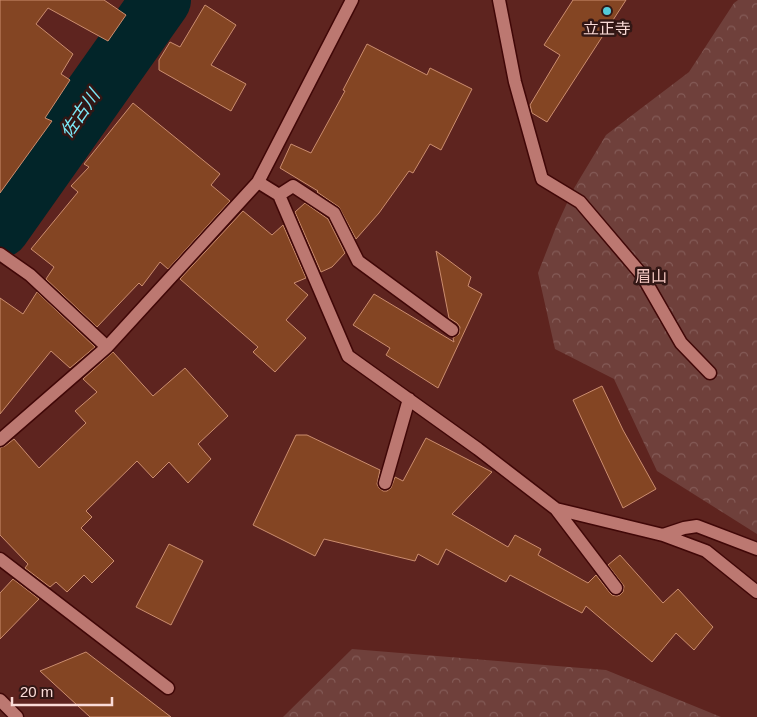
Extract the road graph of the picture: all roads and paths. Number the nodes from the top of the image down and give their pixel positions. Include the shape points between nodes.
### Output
1 (352, 0) edge
2 (499, 0) edge
3 (258, 182) junction
4 (279, 195) junction
5 (2, 256) edge
6 (452, 330) dead end
7 (107, 347) junction
8 (710, 373) dead end
9 (409, 399) junction
10 (0, 440) edge
11 (385, 483) dead end
12 (556, 509) junction
13 (663, 535) junction
14 (757, 549) edge
15 (0, 559) edge
16 (616, 588) dead end
17 (757, 592) edge
18 (168, 688) dead end
19 (0, 700) edge
20 (18, 717) edge

1 - 3 street
2 - 8 street via 515,82 542,179 580,202 642,275 681,343
3 - 4 street
3 - 7 street
4 - 6 street via 293,186 334,213 358,261
4 - 9 street via 348,356
5 - 7 street via 30,276
7 - 10 street
9 - 11 street
9 - 12 street
12 - 13 street
12 - 16 street
13 - 14 street via 698,526
13 - 17 street via 706,551
15 - 18 street
19 - 20 street

